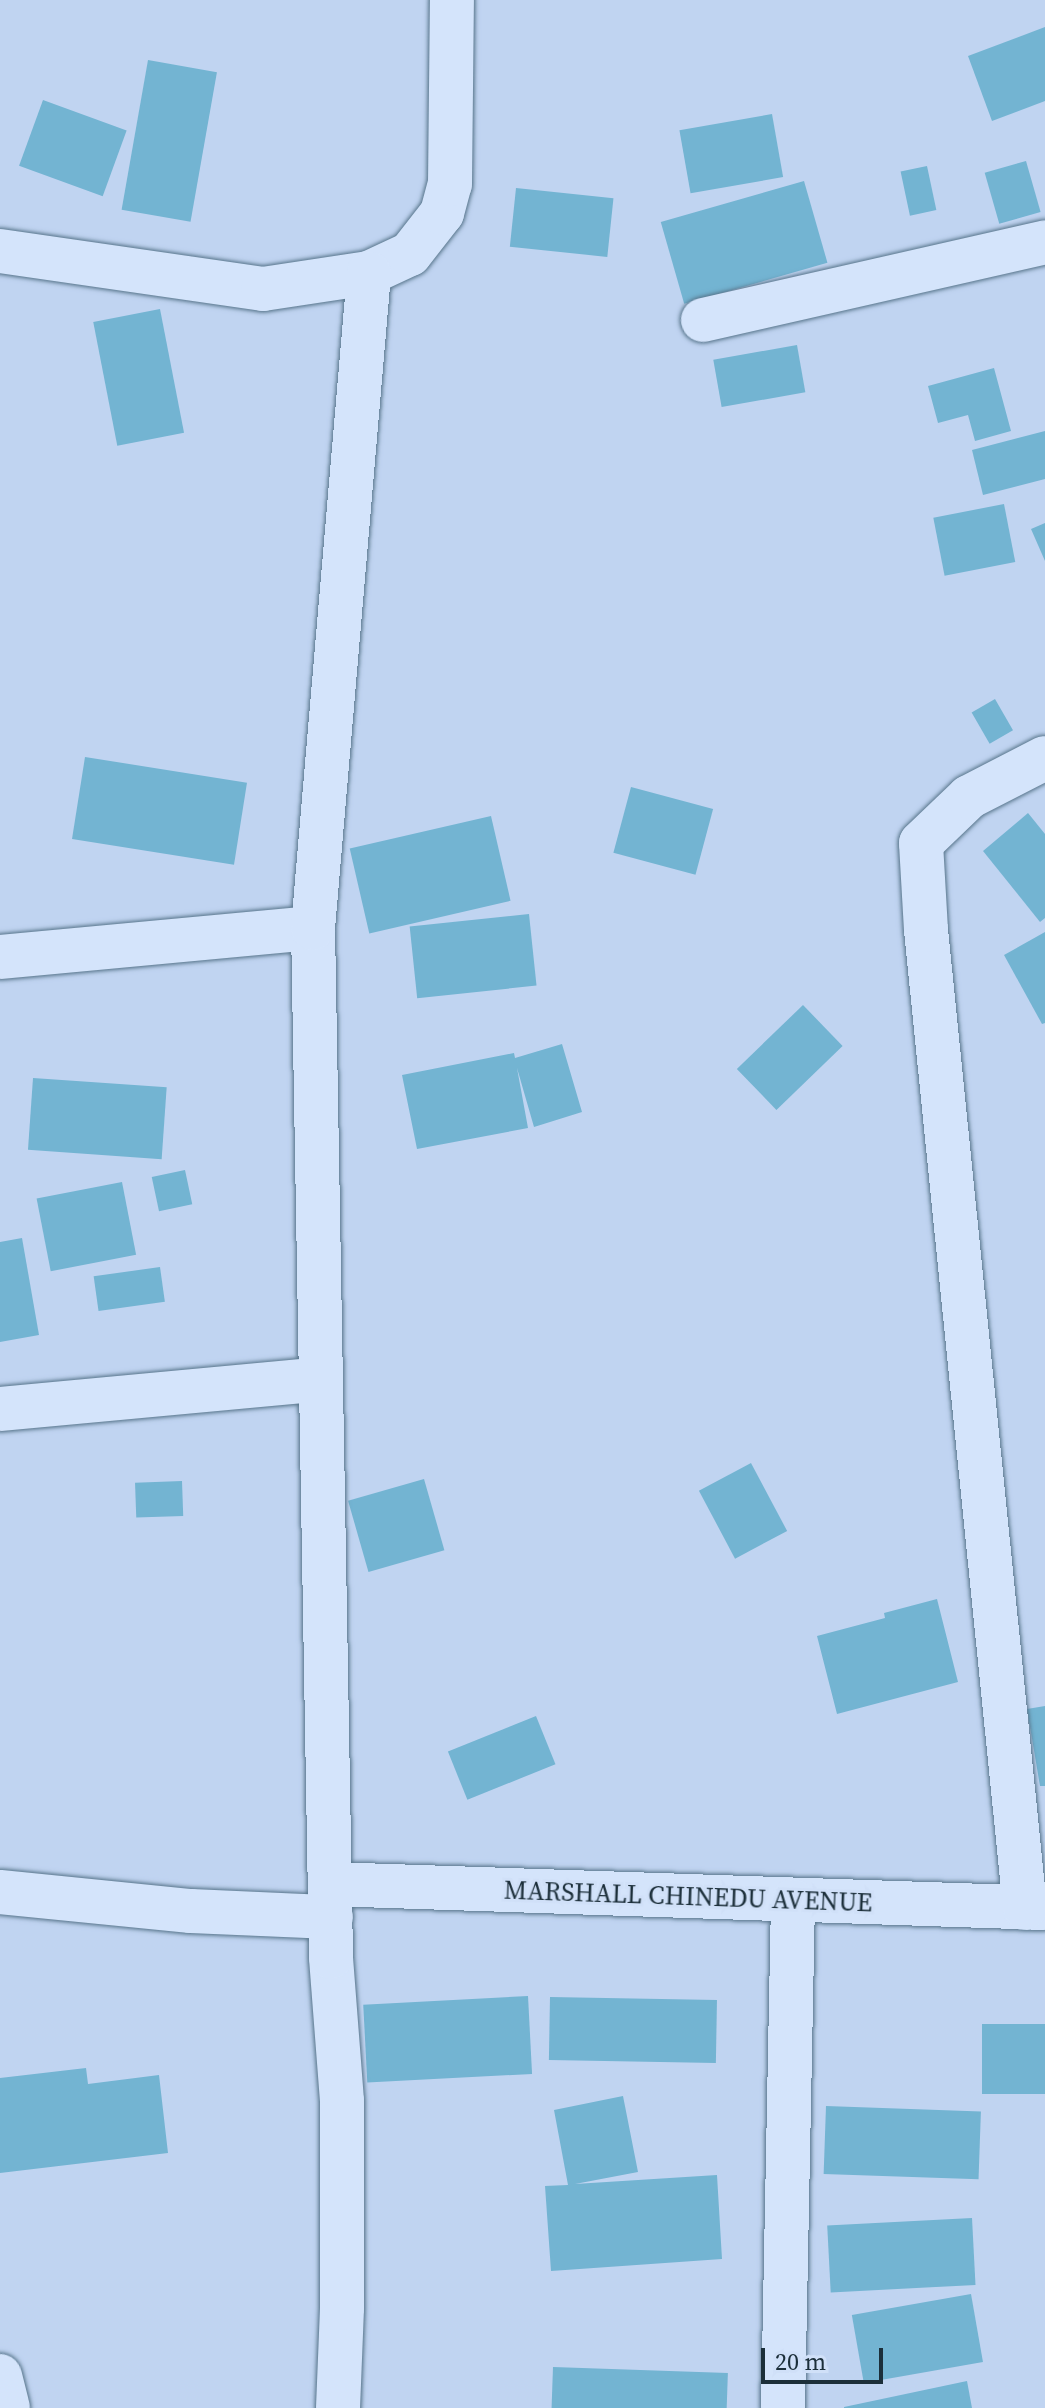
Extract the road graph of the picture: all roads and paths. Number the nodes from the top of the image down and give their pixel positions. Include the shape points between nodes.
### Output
1 (452, 0) edge
2 (1045, 242) edge
3 (0, 251) edge
4 (369, 273) junction
5 (703, 320) dead end
6 (1045, 758) edge
7 (313, 928) junction
8 (0, 957) edge
9 (321, 1379) junction
10 (0, 1409) edge
11 (0, 1892) edge
12 (330, 1901) junction
13 (793, 1901) junction
14 (1035, 1908) edge
15 (0, 2376) edge
16 (8, 2408) edge
17 (338, 2408) edge
18 (783, 2408) edge

1 - 4 street via 450,184 442,213 410,254
2 - 5 street
3 - 4 street via 263,289
4 - 7 street
6 - 14 street via 969,797 921,843 926,930
7 - 8 street
7 - 9 street
9 - 10 street
9 - 12 street
11 - 12 street, MARSHALL CHINEDU AVENUE via 191,1911
12 - 13 street, MARSHALL CHINEDU AVENUE
12 - 17 street via 342,2101
13 - 14 street, MARSHALL CHINEDU AVENUE
13 - 18 street
15 - 16 street

